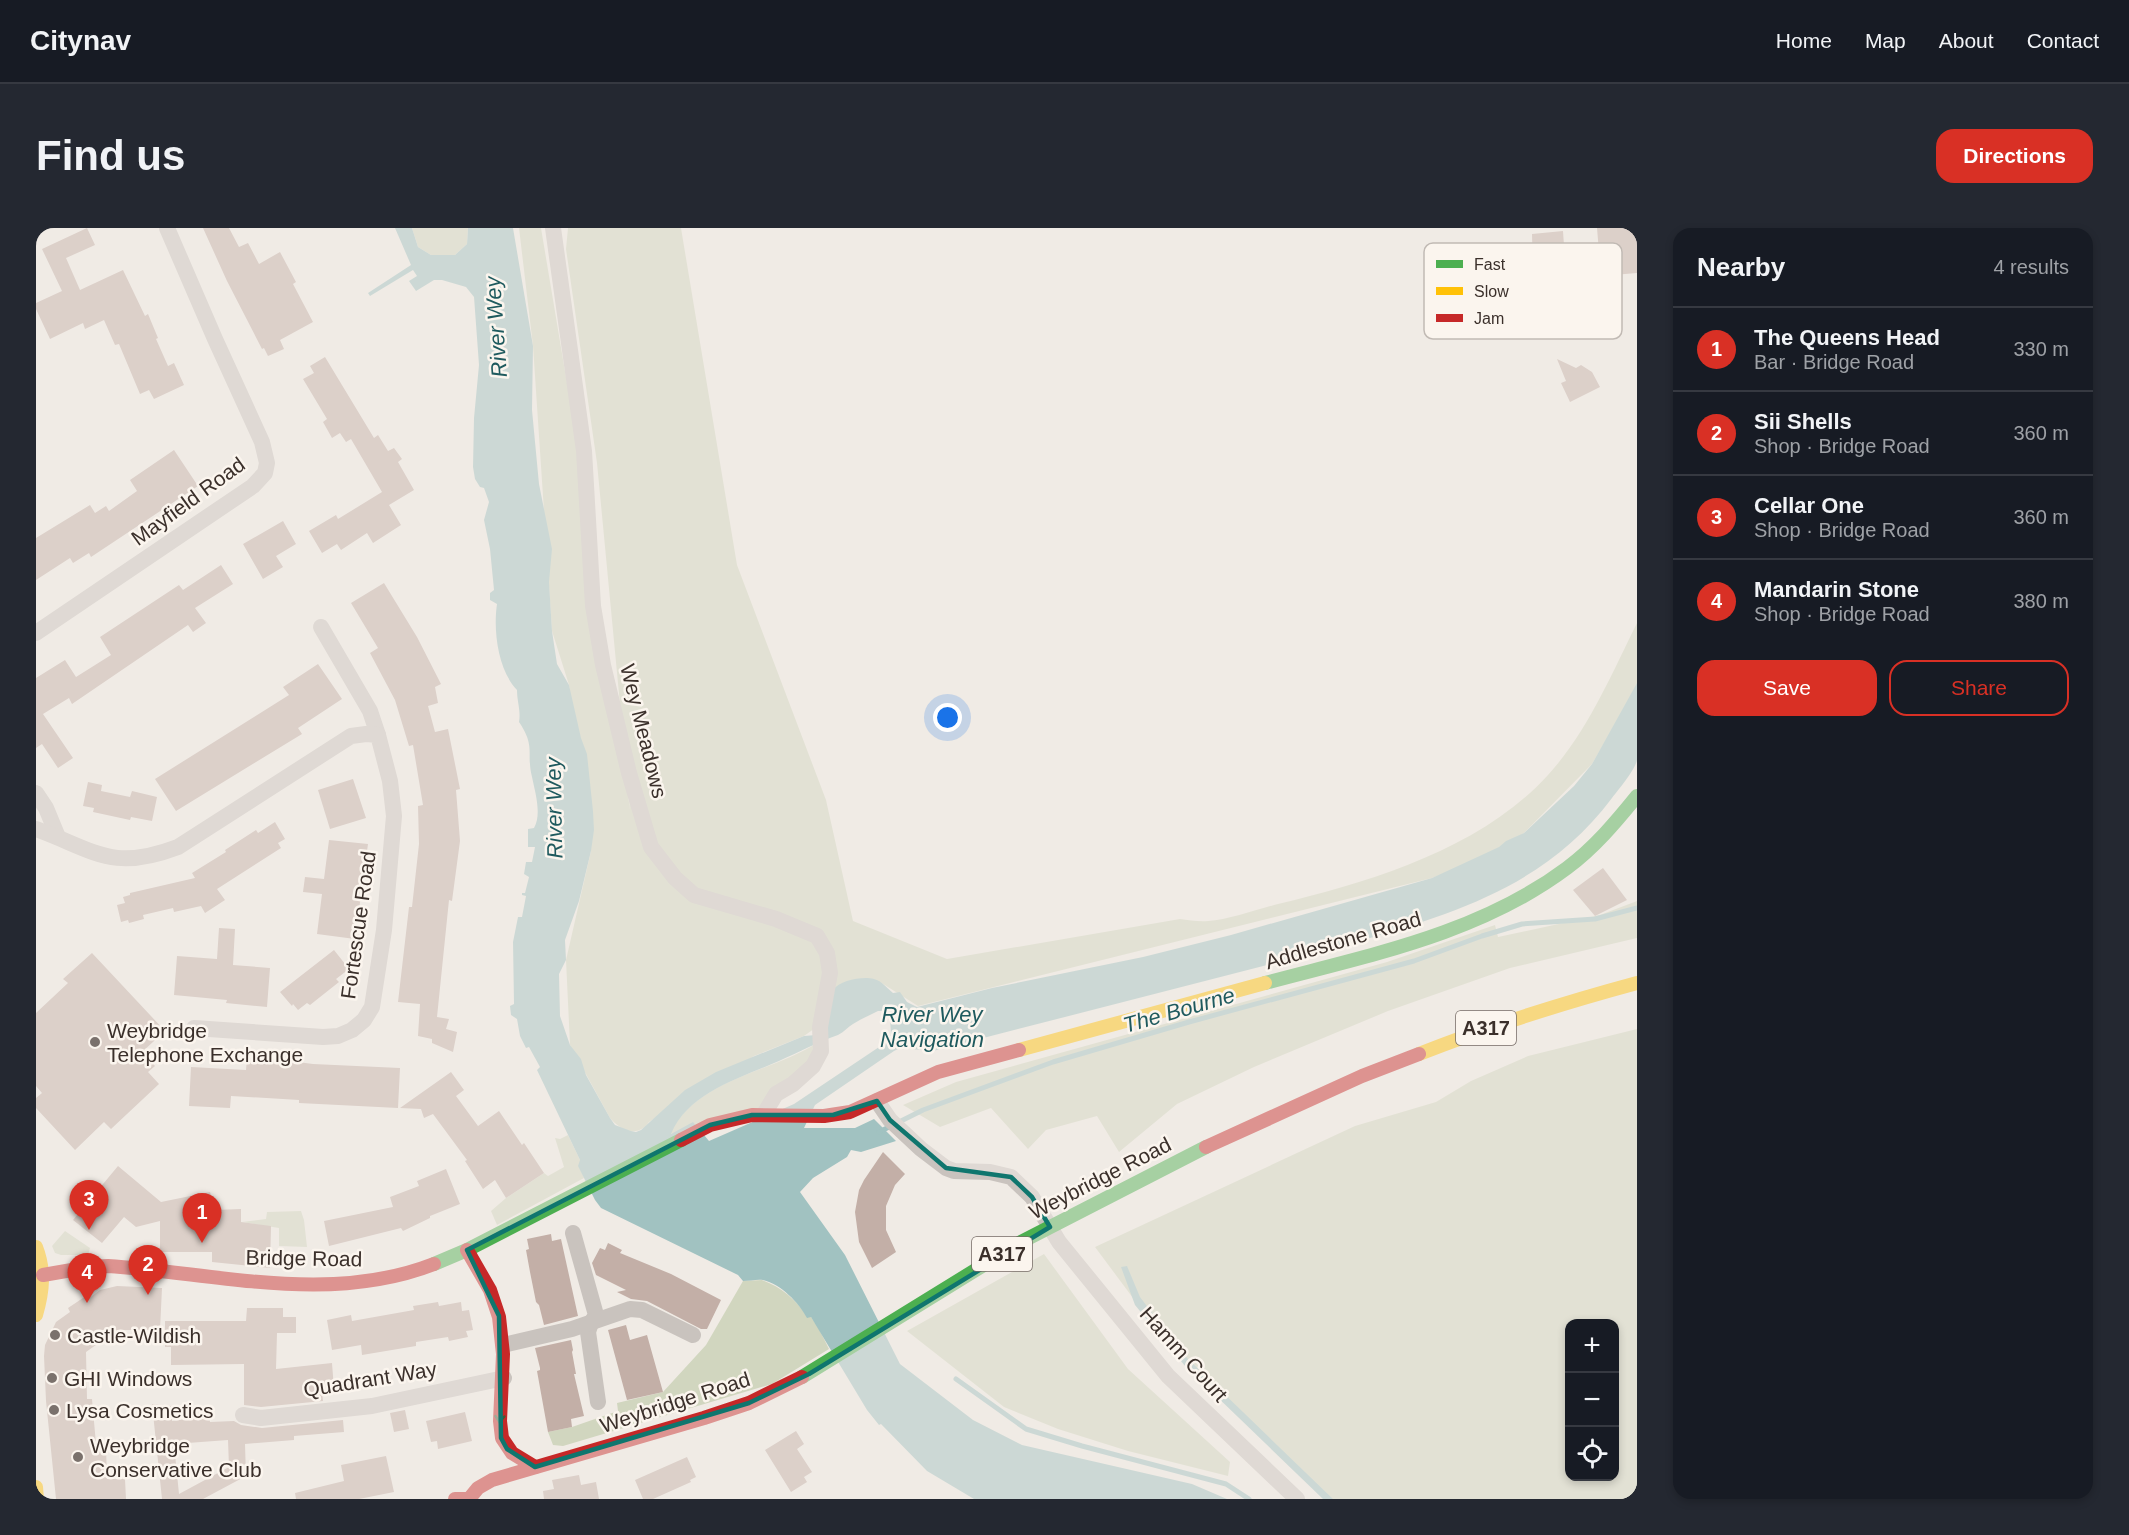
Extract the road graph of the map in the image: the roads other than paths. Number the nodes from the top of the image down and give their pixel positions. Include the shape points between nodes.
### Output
1 (167, 228) edge
2 (553, 228) edge
3 (321, 627) dead end
4 (36, 633) edge
5 (378, 735) junction
6 (36, 793) edge
7 (1637, 796) edge
8 (36, 829) edge
9 (58, 837) junction
10 (1637, 983) edge
11 (194, 1028) dead end
12 (877, 1101) junction
13 (767, 1114) junction
14 (581, 1192) joint
15 (1050, 1227) junction
16 (573, 1233) dead end
17 (36, 1247) edge
18 (467, 1250) junction
19 (44, 1275) junction
20 (36, 1315) edge
21 (591, 1323) junction
22 (693, 1335) dead end
23 (503, 1345) junction
24 (504, 1378) junction
25 (598, 1402) dead end
26 (243, 1415) dead end
27 (535, 1467) junction
28 (36, 1487) edge
29 (37, 1499) edge
30 (455, 1499) edge
31 (469, 1499) edge
32 (1297, 1499) edge

1 - 4 street, Mayfield Road via 262,442 265,473 253,486
2 - 13 street, Wey Meadows via 584,451 593,606 629,773 651,847 694,895 776,919 817,936 827,953 830,973 820,1028 821,1052 813,1066 776,1094
3 - 5 street, Fortescue Road via 370,711
5 - 9 street via 351,736 178,847 158,855 114,858 90,853
5 - 11 street, Fortescue Road via 394,816 384,930 372,1007 352,1030 338,1036
6 - 9 street
7 - 12 street, Addlestone Road via 1607,834 1532,894 1428,939 938,1072
8 - 9 street
10 - 15 street, Weybridge Road / A317 via 1486,1028 1362,1076 1226,1137
12 - 13 street, Addlestone Road via 850,1112 824,1116
12 - 15 street, Hamm Court via 890,1120 921,1149 954,1171 1011,1177 1032,1197
13 - 14 street, Addlestone Road via 739,1117 700,1129
14 - 18 street, Bridge Road
15 - 27 street, Weybridge Road / A317 via 769,1394 727,1411
15 - 32 street, Hamm Court via 1167,1376
16 - 21 street via 596,1315
17 - 19 street
18 - 19 street, Bridge Road via 399,1276 351,1283 288,1283 108,1266
18 - 23 street via 495,1304
19 - 20 street
21 - 22 street via 630,1309 642,1310
21 - 23 street
21 - 25 street via 588,1332
23 - 24 street
24 - 26 street, Quadrant Way via 372,1406 261,1418
24 -> 27 street via 501,1438 507,1449
27 - 31 street, Weybridge Road / A317 via 492,1480
28 - 29 street
30 - 31 street, A317

